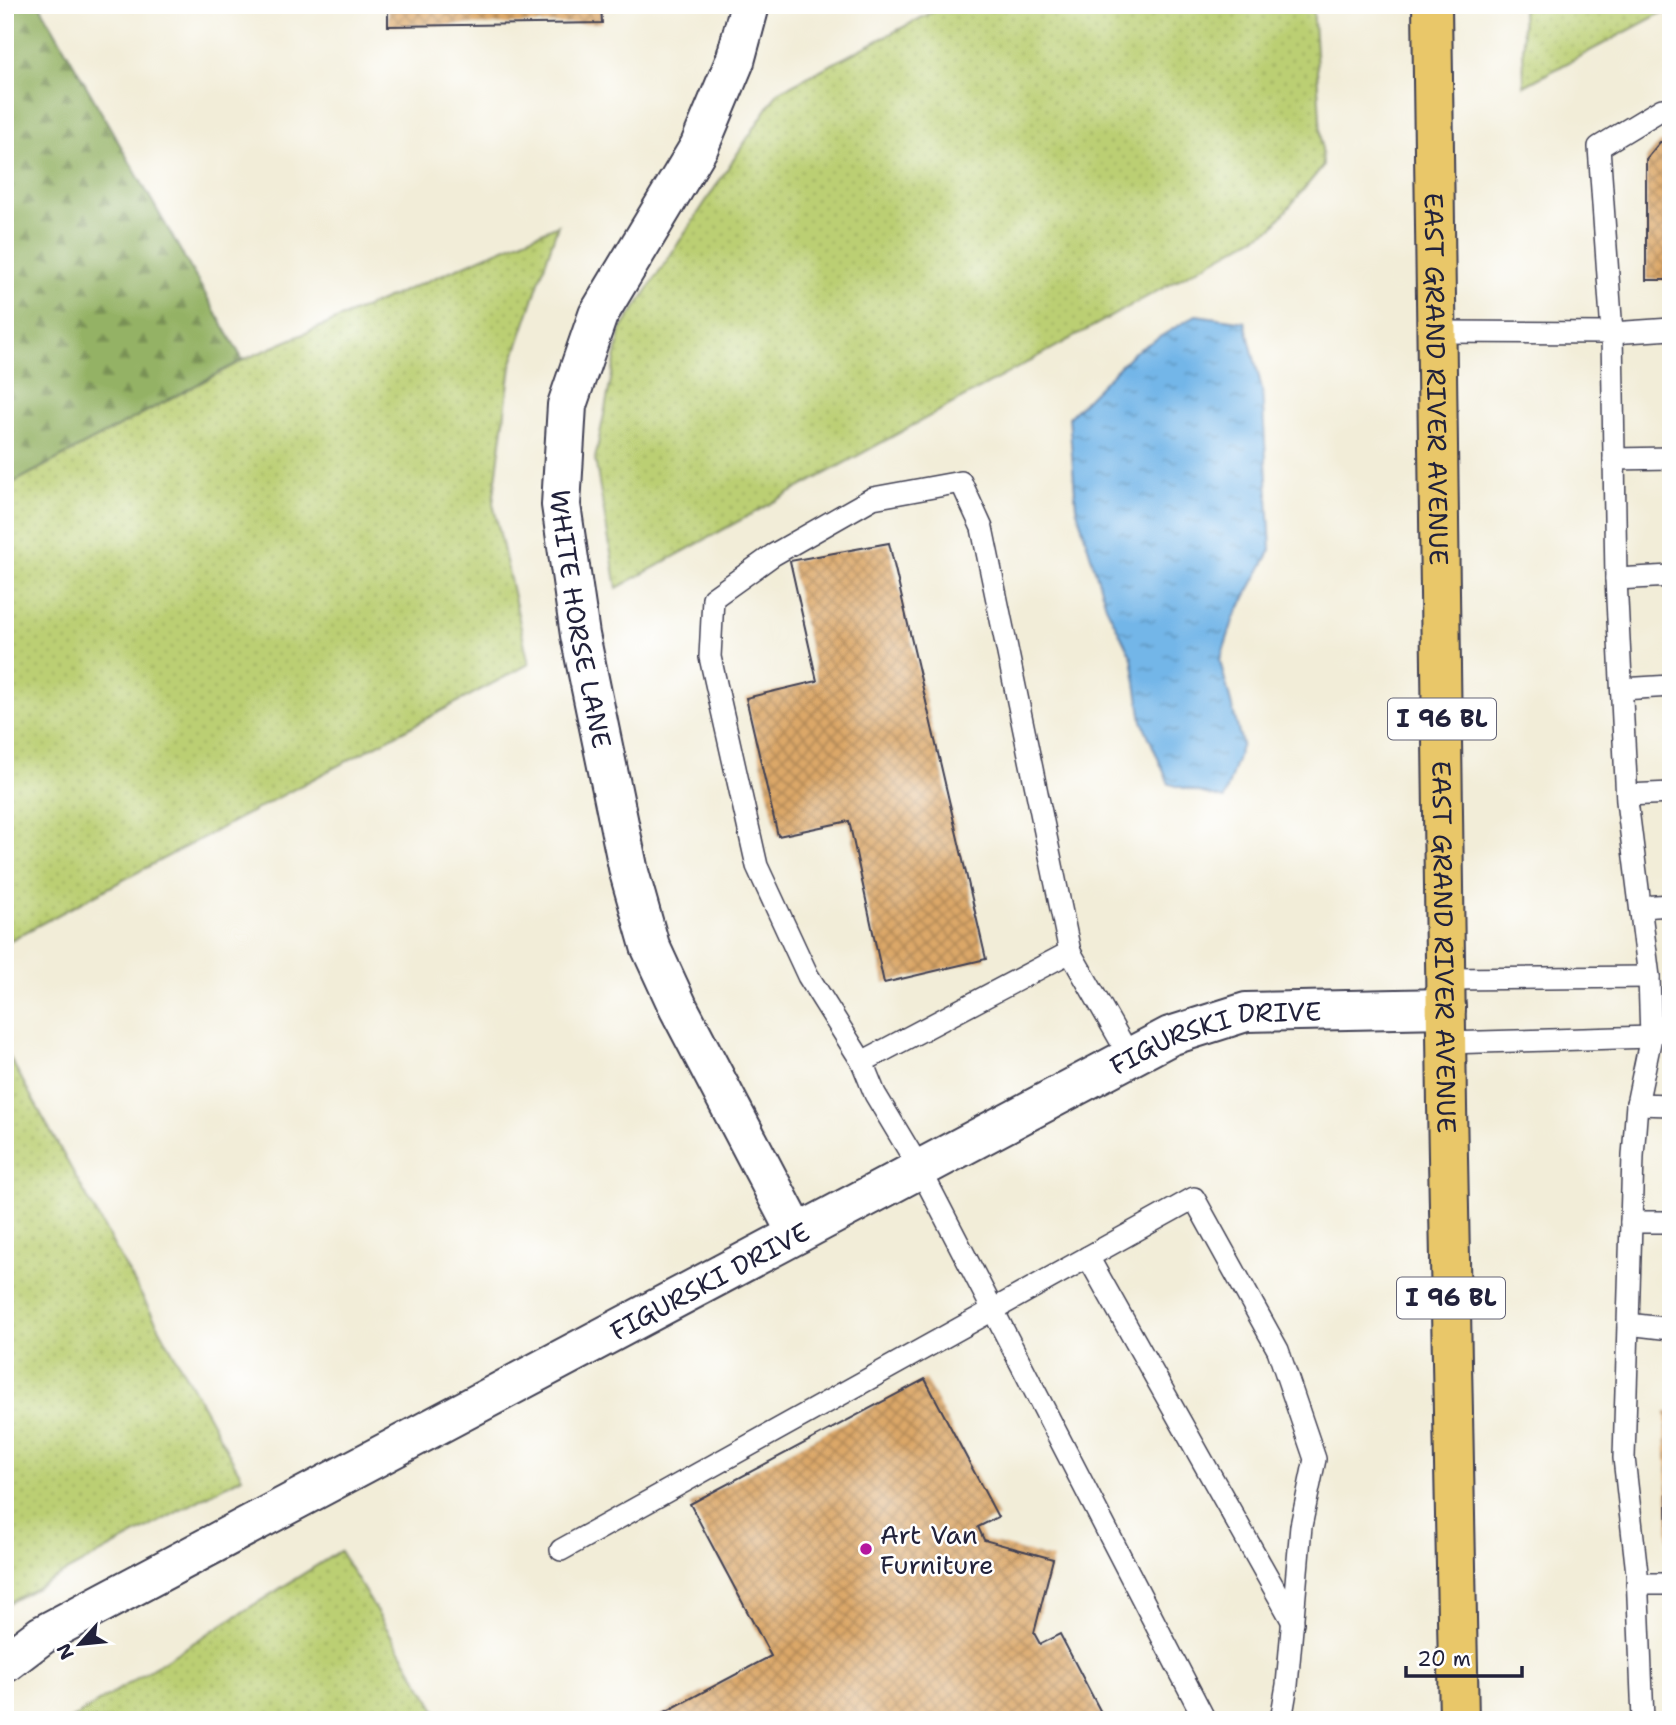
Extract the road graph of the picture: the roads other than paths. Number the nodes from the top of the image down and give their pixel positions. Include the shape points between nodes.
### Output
1 (750, 5) edge
2 (1432, 5) edge
3 (1671, 109) edge
4 (1671, 329) edge
5 (1437, 332) junction
6 (1612, 333) junction
7 (1671, 458) edge
8 (1614, 459) junction
9 (1671, 576) edge
10 (1616, 579) junction
11 (1671, 686) edge
12 (1622, 689) junction
13 (1671, 793) edge
14 (1627, 795) junction
15 (1671, 905) edge
16 (1641, 906) junction
17 (1070, 952) junction
18 (1649, 976) junction
19 (1446, 1010) junction
20 (1658, 1025) edge
21 (1130, 1057) junction
22 (862, 1062) junction
23 (1637, 1104) junction
24 (1671, 1105) edge
25 (920, 1169) junction
26 (1631, 1222) junction
27 (1671, 1222) edge
28 (797, 1234) junction
29 (1088, 1257) junction
30 (993, 1310) junction
31 (1628, 1324) junction
32 (1671, 1329) edge
33 (561, 1550) dead end
34 (1637, 1584) junction
35 (1671, 1584) edge
36 (1293, 1622) junction
37 (5, 1662) edge
38 (1205, 1720) edge
39 (1281, 1720) edge
40 (1459, 1720) edge
41 (1643, 1720) edge

1 - 28 street, WHITE HORSE LANE via 735,61 699,147 598,316 567,405 561,505 580,635 629,872 650,946
2 - 5 main road, EAST GRAND RIVER AVENUE / I 96 BL
3 - 6 lane via 1662,109 1600,148
4 - 6 lane
5 - 6 lane
5 - 19 main road, EAST GRAND RIVER AVENUE / I 96 BL
6 - 8 lane
7 - 8 lane
8 - 10 lane
9 - 10 lane
10 - 12 lane
11 - 12 lane
12 - 14 lane
13 - 14 lane
14 - 16 lane
15 - 16 lane
16 - 18 lane
17 - 21 lane
17 - 22 lane
17 - 22 lane via 982,528 961,482 873,498 773,555 713,598 710,657 757,866 808,976
18 - 19 lane
18 - 20 lane
19 - 20 lane
19 - 21 street, FIGURSKI DRIVE via 1246,1012 1170,1036
19 - 40 main road, EAST GRAND RIVER AVENUE / I 96 BL
20 - 23 lane
21 - 25 street, FIGURSKI DRIVE
22 - 25 lane via 875,1094
23 - 24 lane
23 - 26 lane
25 - 28 street, FIGURSKI DRIVE
25 - 30 lane
26 - 27 lane
26 - 31 lane
28 - 37 street, FIGURSKI DRIVE via 42,1635
29 - 30 lane
29 - 36 lane
29 - 36 lane via 1194,1199 1278,1350 1315,1460 1301,1527
30 - 33 lane
30 - 38 lane
31 - 32 lane
31 - 34 lane via 1624,1458
34 - 35 lane
34 - 41 lane
36 - 39 lane

